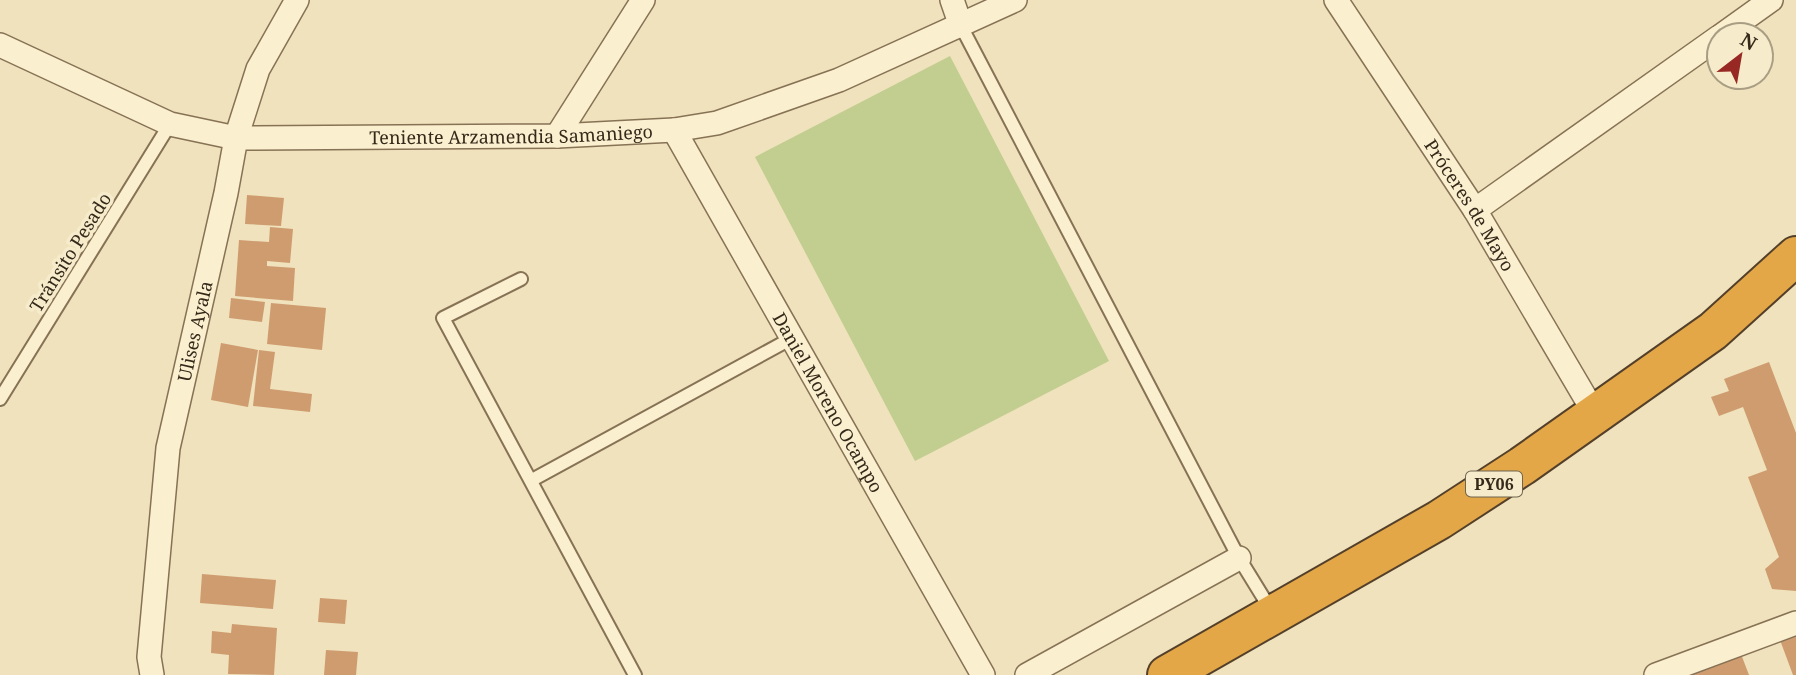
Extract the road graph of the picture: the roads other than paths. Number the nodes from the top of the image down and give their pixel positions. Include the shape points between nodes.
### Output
1 (296, 0) edge
2 (643, 0) edge
3 (952, 0) edge
4 (1015, 0) edge
5 (1336, 0) edge
6 (1771, 0) edge
7 (1741, 21) edge
8 (961, 26) junction
9 (0, 45) edge
10 (1705, 47) edge
11 (170, 124) junction
12 (674, 130) junction
13 (556, 136) junction
14 (236, 138) junction
15 (1475, 210) junction
16 (1796, 256) edge
17 (521, 279) dead end
18 (793, 337) junction
19 (0, 399) edge
20 (1595, 414) junction
21 (533, 480) junction
22 (1239, 558) junction
23 (1273, 614) junction
24 (1796, 623) edge
25 (152, 675) edge
26 (635, 675) edge
27 (983, 675) edge
28 (1027, 675) edge
29 (1167, 675) edge
30 (1656, 675) edge

1 - 14 street, Ulises Ayala via 258,69
2 - 13 street
3 - 8 street
4 - 8 street, Teniente Arzamendia Samaniego
5 - 15 street, Próceres de Mayo
6 - 7 street
8 - 12 street, Teniente Arzamendia Samaniego via 771,106 717,123
8 - 22 lane
9 - 11 street, Teniente Arzamendia Samaniego
10 - 15 street
11 - 14 street, Teniente Arzamendia Samaniego
11 - 19 lane, Tránsito Pesado
12 - 13 street, Teniente Arzamendia Samaniego
12 - 18 street, Daniel Moreno Ocampo
13 - 14 street, Teniente Arzamendia Samaniego
14 - 25 street, Ulises Ayala via 167,448 149,657
15 - 20 street, Próceres de Mayo
16 - 20 highway, PY06 via 1713,331
17 - 21 lane via 443,318
18 - 21 lane
18 - 27 street, Daniel Moreno Ocampo
20 - 23 highway, PY06 via 1439,520
21 - 26 lane
22 - 23 lane
22 - 28 street
23 - 29 highway, PY06
24 - 30 street

